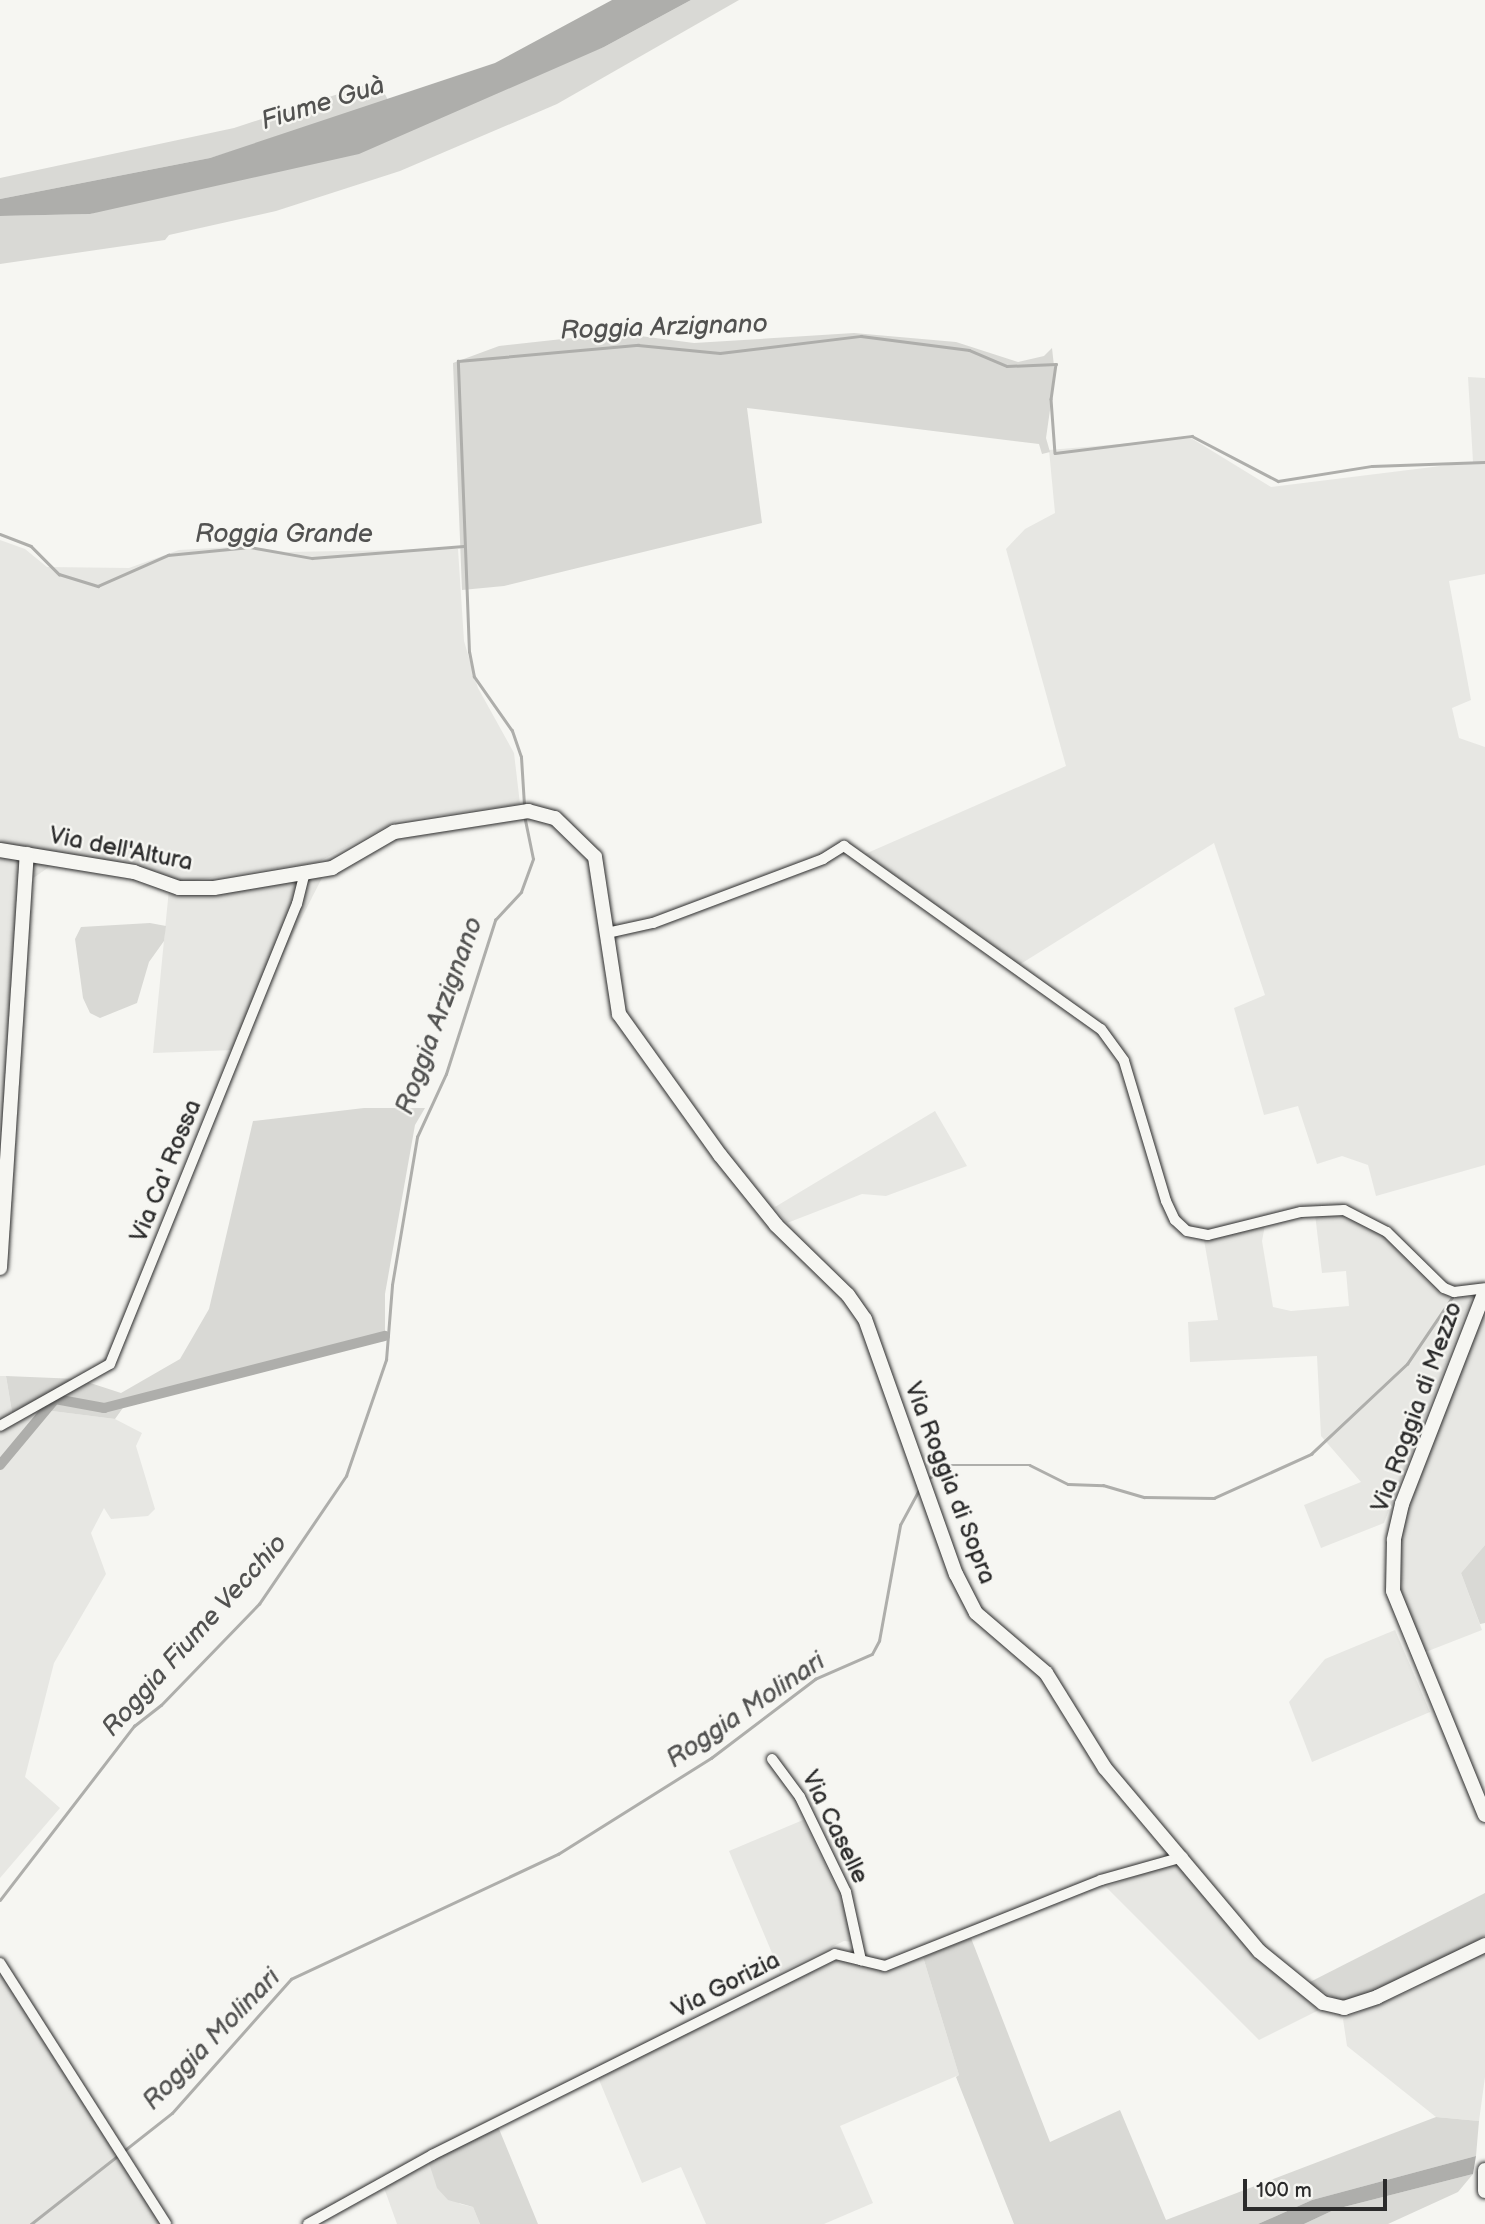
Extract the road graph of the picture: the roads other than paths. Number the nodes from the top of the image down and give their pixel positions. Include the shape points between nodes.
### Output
1 (555, 818) joint
2 (0, 850) edge
3 (27, 854) junction
4 (304, 875) junction
5 (607, 933) junction
6 (0, 1262) edge
7 (0, 1268) edge
8 (1484, 1291) edge
9 (0, 1426) edge
10 (772, 1759) dead end
11 (1485, 1815) edge
12 (1183, 1857) junction
13 (1485, 1945) edge
14 (861, 1960) junction
15 (0, 1963) edge
16 (1485, 2170) edge
17 (1484, 2180) edge
18 (1485, 2191) edge
19 (166, 2224) edge
20 (308, 2224) edge

1 - 4 street, Via dell'Altura via 528,811 394,832 332,868
1 - 5 street, Via Roggia di Sopra via 595,857
2 - 3 street, Via dell'Altura
3 - 4 street, Via dell'Altura via 134,872 179,888 214,888
3 - 6 street
4 - 9 street, Via Ca' Rossa via 297,904 110,1364
5 - 8 street via 653,923 822,859 844,846 1101,1029 1124,1061 1166,1202 1187,1231 1208,1235 1301,1212 1345,1210 1387,1232 1444,1288
5 - 12 street, Via Roggia di Sopra via 619,1014 720,1155 776,1224 848,1295 865,1319 956,1574 976,1613 1046,1673 1105,1768
6 - 7 street
8 - 11 street, Via Roggia di Mezzo via 1402,1504 1394,1540 1393,1591
10 - 14 street, Via Caselle via 800,1797 846,1892
12 - 13 street, Via Roggia di Sopra via 1259,1951 1323,2003 1344,2008 1377,1997
12 - 14 street, Via Gorizia via 1101,1880 885,1966
14 - 20 street, Via Gorizia via 835,1954 432,2155
15 - 19 street
16 - 17 street
17 - 18 street

